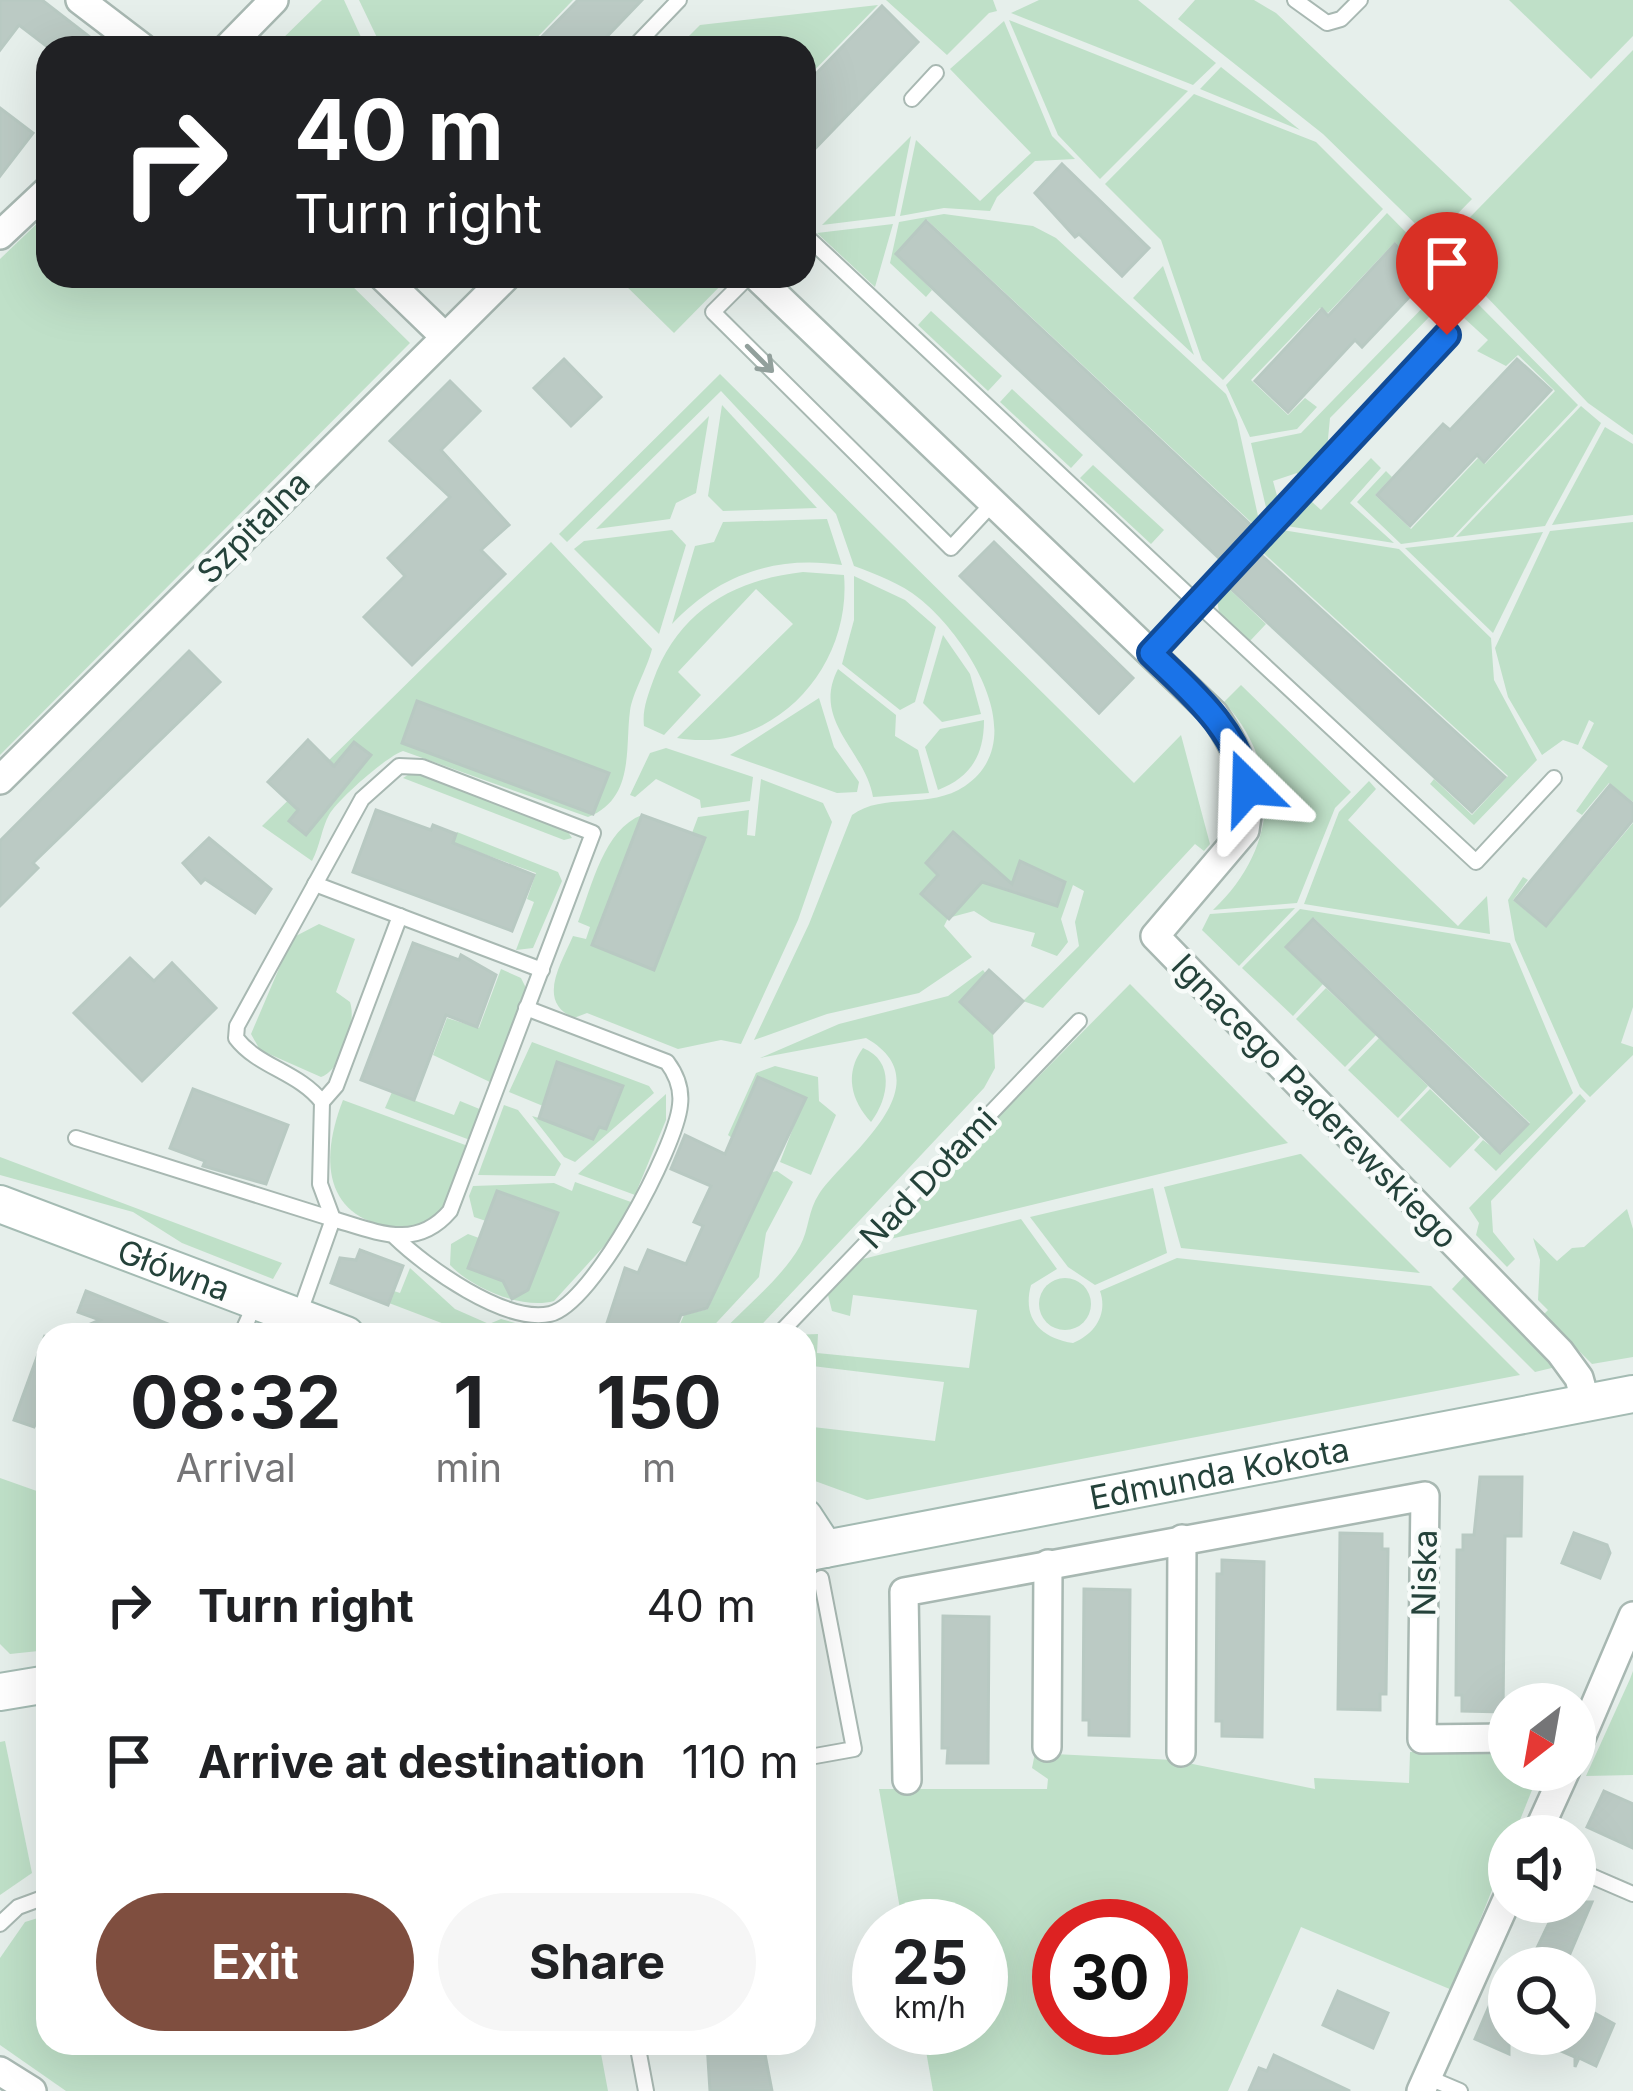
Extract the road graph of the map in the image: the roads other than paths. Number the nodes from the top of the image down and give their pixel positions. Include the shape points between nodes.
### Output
1 (80, 0) edge
2 (274, 0) edge
3 (679, 0) edge
4 (1295, 0) edge
5 (1360, 0) edge
6 (127, 36) edge
7 (239, 36) edge
8 (644, 36) edge
9 (936, 73) dead end
10 (912, 99) dead end
11 (36, 200) edge
12 (2, 228) edge
13 (816, 245) edge
14 (394, 288) edge
15 (495, 288) edge
16 (739, 288) edge
17 (764, 288) edge
18 (1447, 335) dead end
19 (444, 336) junction
20 (991, 506) junction
21 (1197, 604) junction
22 (1151, 653) junction
23 (1554, 778) dead end
24 (0, 780) edge
25 (315, 884) junction
26 (400, 916) junction
27 (542, 970) junction
28 (526, 1009) junction
29 (1079, 1021) dead end
30 (322, 1102) junction
31 (76, 1138) dead end
32 (0, 1204) edge
33 (333, 1219) junction
34 (395, 1238) junction
35 (256, 1301) junction
36 (298, 1317) junction
37 (247, 1323) edge
38 (314, 1323) edge
39 (790, 1323) edge
40 (1633, 1394) edge
41 (1586, 1402) junction
42 (1182, 1539) junction
43 (817, 1560) edge
44 (1048, 1564) junction
45 (1633, 1616) edge
46 (36, 1686) edge
47 (0, 1692) edge
48 (1596, 1699) edge
49 (1488, 1738) edge
50 (1047, 1747) dead end
51 (1181, 1751) dead end
52 (816, 1757) edge
53 (907, 1780) dead end
54 (1596, 1879) edge
55 (1633, 1894) edge
56 (36, 1900) edge
57 (1496, 1923) edge
58 (0, 1924) edge
59 (640, 2055) edge
60 (0, 2071) edge
61 (1424, 2084) edge
62 (32, 2091) edge
63 (646, 2091) edge
64 (1460, 2091) edge

1 - 6 street
2 - 7 street
3 - 8 lane
4 - 5 lane via 1327,23
9 - 10 lane
11 - 12 street
13 - 21 lane
14 - 19 street
15 - 19 street, Szpitalna
16 -> 20 lane via 713,312 951,548
17 - 20 street, Ignacego Paderewskiego
18 - 21 lane
19 - 24 street, Szpitalna
20 - 22 street, Ignacego Paderewskiego
21 - 22 lane
21 - 23 lane via 1476,862
22 - 41 street, Ignacego Paderewskiego via 1214,714 1236,748 1249,808 1236,845 1155,936 1560,1352
25 - 26 lane
25 - 27 lane via 377,780 399,766 422,767 593,833
25 - 30 lane via 236,1038
26 - 27 lane
26 - 30 lane via 336,1086
27 - 28 lane
28 - 34 lane via 451,1211 417,1236
28 - 34 lane via 667,1062 677,1076 680,1107 625,1237 548,1315 458,1287
29 - 39 lane, Nad Dołami
30 - 33 lane via 320,1184
31 - 33 lane
32 - 35 street, Główna
33 - 34 lane
33 - 36 lane
35 - 36 street, Główna
35 - 37 lane
36 - 38 street, Główna
40 - 41 street, Edmunda Kokota
41 - 43 street, Edmunda Kokota
42 - 44 street, Niska
42 - 49 street, Niska via 1425,1496 1422,1739
42 - 51 street
43 - 52 lane via 854,1749
44 - 50 street
44 - 53 street, Niska via 904,1592
45 - 48 street
46 - 47 street
54 - 55 lane
56 - 58 lane
57 - 61 street
59 - 63 lane
60 - 62 street
61 - 64 lane

